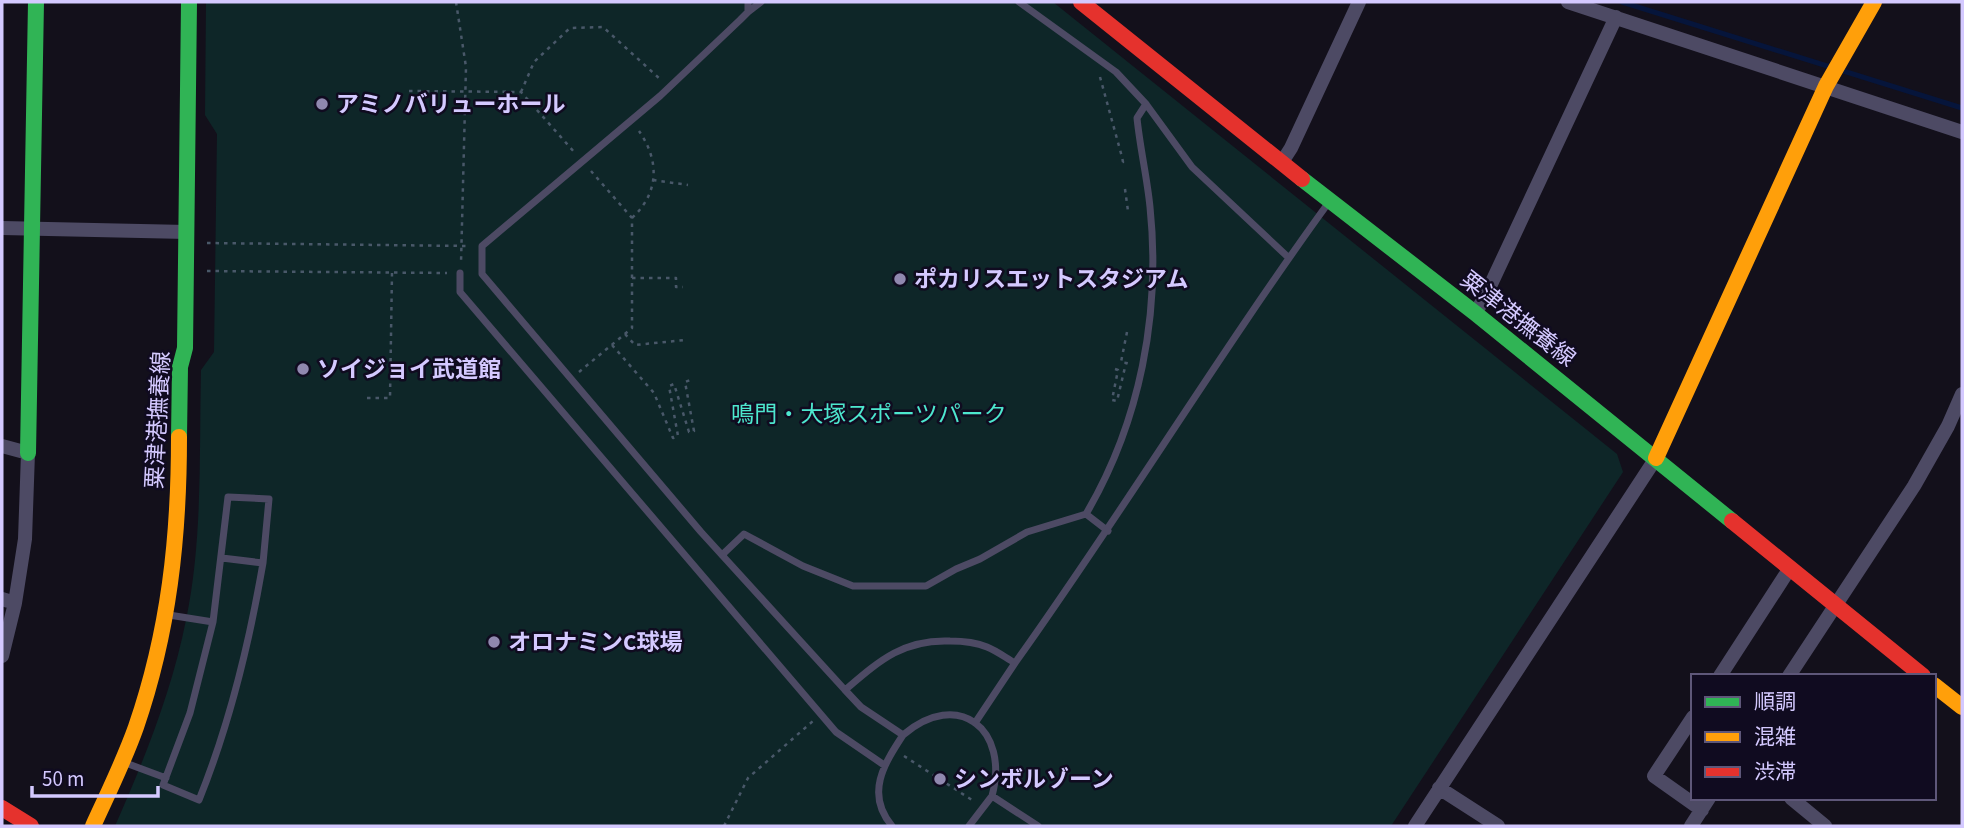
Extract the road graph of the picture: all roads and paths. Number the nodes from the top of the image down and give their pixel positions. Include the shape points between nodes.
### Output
1 (36, 2) edge
2 (189, 2) edge
3 (456, 2) edge
4 (748, 2) edge
5 (761, 2) edge
6 (1019, 2) edge
7 (1081, 2) edge
8 (1359, 2) edge
9 (1568, 2) edge
10 (1874, 2) edge
11 (748, 12) junction
12 (1616, 17) junction
13 (1100, 75) dead end
14 (1828, 83) junction
15 (668, 87) junction
16 (409, 91) dead end
17 (466, 92) junction
18 (521, 92) junction
19 (1146, 104) junction
20 (630, 121) junction
21 (1962, 132) edge
22 (582, 161) junction
23 (1282, 162) junction
24 (1118, 163) dead end
25 (653, 180) junction
26 (688, 185) dead end
27 (1125, 189) dead end
28 (1330, 201) junction
29 (1128, 211) dead end
30 (632, 218) junction
31 (2, 228) edge
32 (31, 229) junction
33 (187, 232) junction
34 (207, 243) dead end
35 (461, 246) junction
36 (482, 246) junction
37 (1289, 258) junction
38 (207, 271) dead end
39 (392, 273) junction
40 (460, 273) junction
41 (632, 278) junction
42 (682, 287) dead end
43 (1475, 313) junction
44 (1127, 332) dead end
45 (625, 334) junction
46 (685, 340) dead end
47 (612, 345) junction
48 (1123, 356) dead end
49 (1126, 363) dead end
50 (1115, 369) dead end
51 (571, 379) junction
52 (690, 380) dead end
53 (1962, 394) edge
54 (367, 398) dead end
55 (2, 446) edge
56 (28, 453) junction
57 (1656, 458) junction
58 (1086, 514) junction
59 (1108, 531) junction
60 (722, 555) junction
61 (222, 558) junction
62 (263, 563) junction
63 (1790, 568) junction
64 (9, 601) edge
65 (1835, 605) junction
66 (166, 614) junction
67 (213, 622) junction
68 (2, 656) edge
69 (1015, 663) junction
70 (1721, 674) edge
71 (1790, 674) edge
72 (1921, 674) edge
73 (1936, 687) edge
74 (845, 690) junction
75 (1962, 707) edge
76 (822, 713) junction
77 (1691, 721) edge
78 (975, 723) junction
79 (903, 735) junction
80 (894, 749) junction
81 (123, 762) junction
82 (884, 765) junction
83 (166, 778) junction
84 (1440, 788) junction
85 (992, 796) junction
86 (1691, 796) edge
87 (1793, 800) edge
88 (1706, 804) edge
89 (2, 807) edge
90 (984, 808) junction
91 (973, 825) edge
92 (31, 826) edge
93 (93, 826) edge
94 (724, 826) edge
95 (892, 826) edge
96 (1038, 826) edge
97 (1415, 826) edge
98 (1498, 826) edge
99 (1691, 826) edge
100 (1825, 826) edge

1 - 32 main road
2 - 33 main road, 粟津港撫養線
3 - 17 path
4 - 11 lane
5 - 11 lane
6 - 19 lane via 1116,72
7 - 23 main road, 粟津港撫養線
8 - 23 street
9 - 12 street
10 - 14 main road
11 - 15 lane
12 - 14 street
12 - 43 street
13 - 24 path via 1122,157 1123,162
14 - 21 street
14 - 57 main road
15 - 18 path via 603,27 570,28 534,62
15 - 20 lane
16 - 17 path
17 - 18 path
17 - 35 path
18 - 22 path
19 - 37 lane via 1192,167
19 - 58 lane via 1137,118 1153,237 1149,332 1128,423 1105,482
20 - 22 lane
20 - 25 path via 647,143
22 - 30 path
22 - 36 lane
23 - 28 main road, 粟津港撫養線
25 - 26 path
25 - 30 path via 645,206
27 - 29 path
28 - 37 lane
28 - 43 main road, 粟津港撫養線
30 - 41 path
31 - 32 street
32 - 33 street
32 - 56 main road
33 - 66 main road, 粟津港撫養線 via 176,536
34 - 35 path
35 - 36 path
35 - 40 path
36 - 51 lane via 482,274
37 - 59 lane
38 - 39 path
39 - 40 path
39 - 54 path via 390,398
40 - 76 lane via 460,292
41 - 42 path via 676,278 676,287
41 - 45 path via 632,328
43 - 57 main road, 粟津港撫養線
44 - 48 path
45 - 46 path via 638,345
45 - 47 path
47 - 51 path
47 - 52 path via 654,393 673,438 678,436 669,386 674,384 689,432 694,431 685,382
49 - 50 path via 1117,401 1112,400
51 - 60 lane
53 - 65 street via 1914,486
55 - 56 street
56 - 64 street via 25,539
57 - 63 main road, 粟津港撫養線
57 - 84 street
58 - 59 lane
58 - 60 lane via 1027,532 926,586 853,586 744,534
59 - 69 lane
60 - 74 lane
61 - 62 lane
61 - 62 lane via 228,496 269,499
61 - 67 lane
62 - 83 lane via 243,668 200,800 163,785
63 - 65 main road, 粟津港撫養線
63 - 70 street
64 - 68 street
65 - 71 street
65 - 72 main road, 粟津港撫養線
66 - 67 lane
66 - 81 main road, 粟津港撫養線
67 - 83 lane via 190,713
69 - 74 lane via 969,641 933,640 890,654
69 - 78 lane
73 - 75 main road
74 - 79 lane via 861,707
76 - 82 lane via 836,732
76 - 94 path via 748,778
77 - 86 street via 1654,776
78 - 79 lane via 957,715 942,715 924,720
78 - 85 lane via 992,742 996,755
79 - 80 lane
80 - 82 lane
80 - 90 path
81 - 83 lane
81 - 93 main road, 粟津港撫養線
82 - 95 lane via 879,800
84 - 97 street
84 - 98 street
85 - 90 lane
85 - 96 lane
87 - 100 street
88 - 99 street
89 - 92 main road
90 - 91 lane

